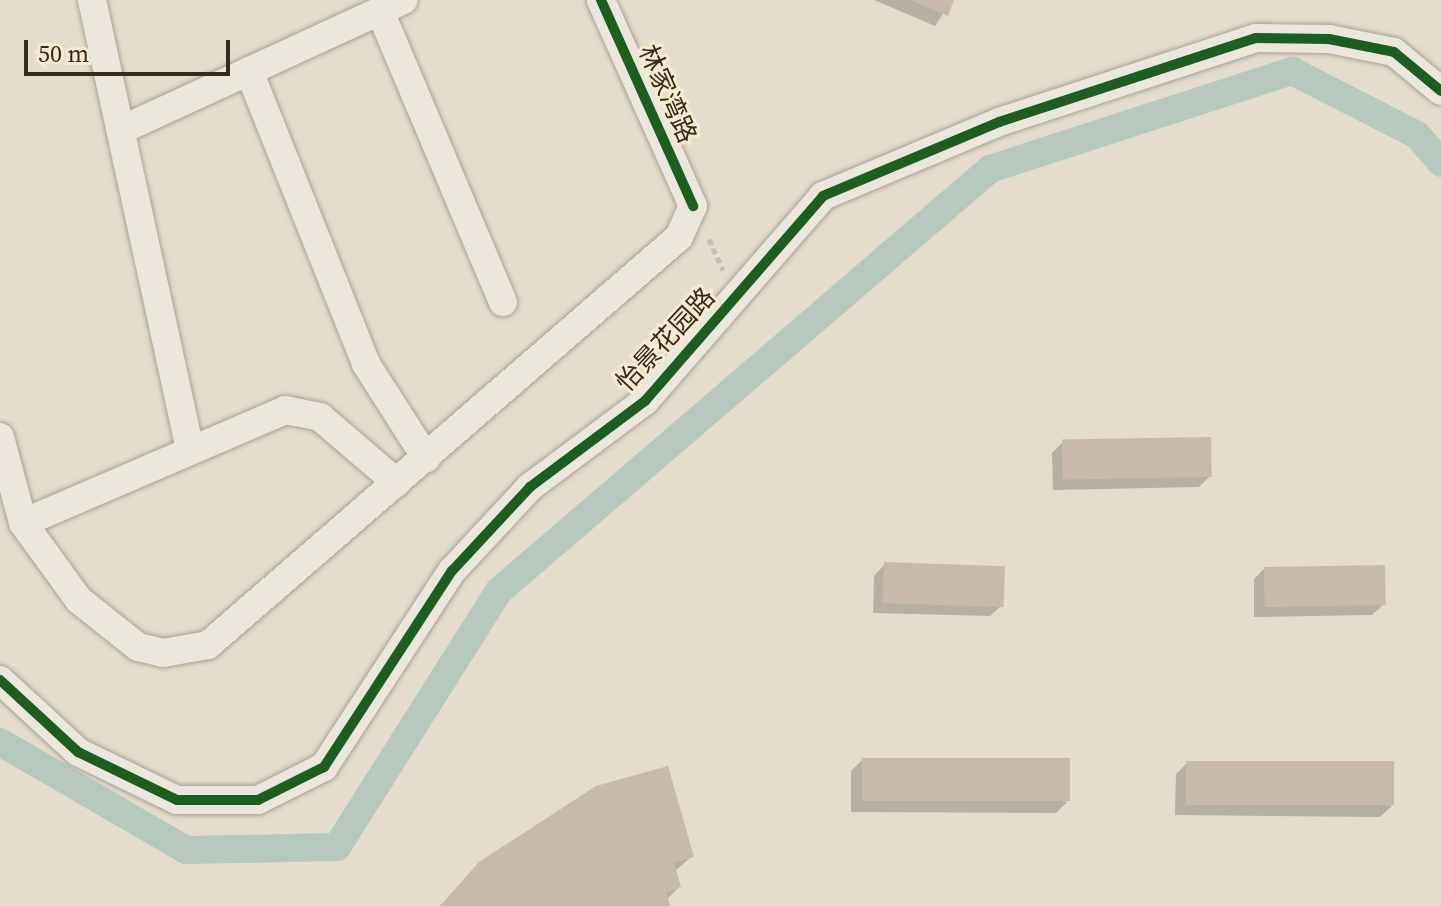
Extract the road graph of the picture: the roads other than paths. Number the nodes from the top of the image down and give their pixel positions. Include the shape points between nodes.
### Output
1 (92, 0) edge
2 (601, 0) edge
3 (392, 5) edge
4 (249, 71) junction
5 (1441, 91) edge
6 (121, 130) junction
7 (503, 302) dead end
8 (0, 437) edge
9 (190, 449) junction
10 (426, 458) junction
11 (397, 483) junction
12 (23, 523) junction
13 (0, 680) edge

1 - 6 street
2 - 10 street, 林家湾路 via 693,206 679,237
3 - 4 street
3 - 7 street
4 - 6 street
4 - 10 street via 366,364
5 - 13 street, 怡景花园路 via 1394,52 1329,39 1256,38 999,122 823,196 645,401 530,487 452,571 324,767 258,800 177,800 78,752
6 - 9 street
8 - 12 street
9 - 11 street via 285,410 320,417
9 - 12 street
10 - 11 street
11 - 12 street via 208,645 163,653 138,647 79,600

